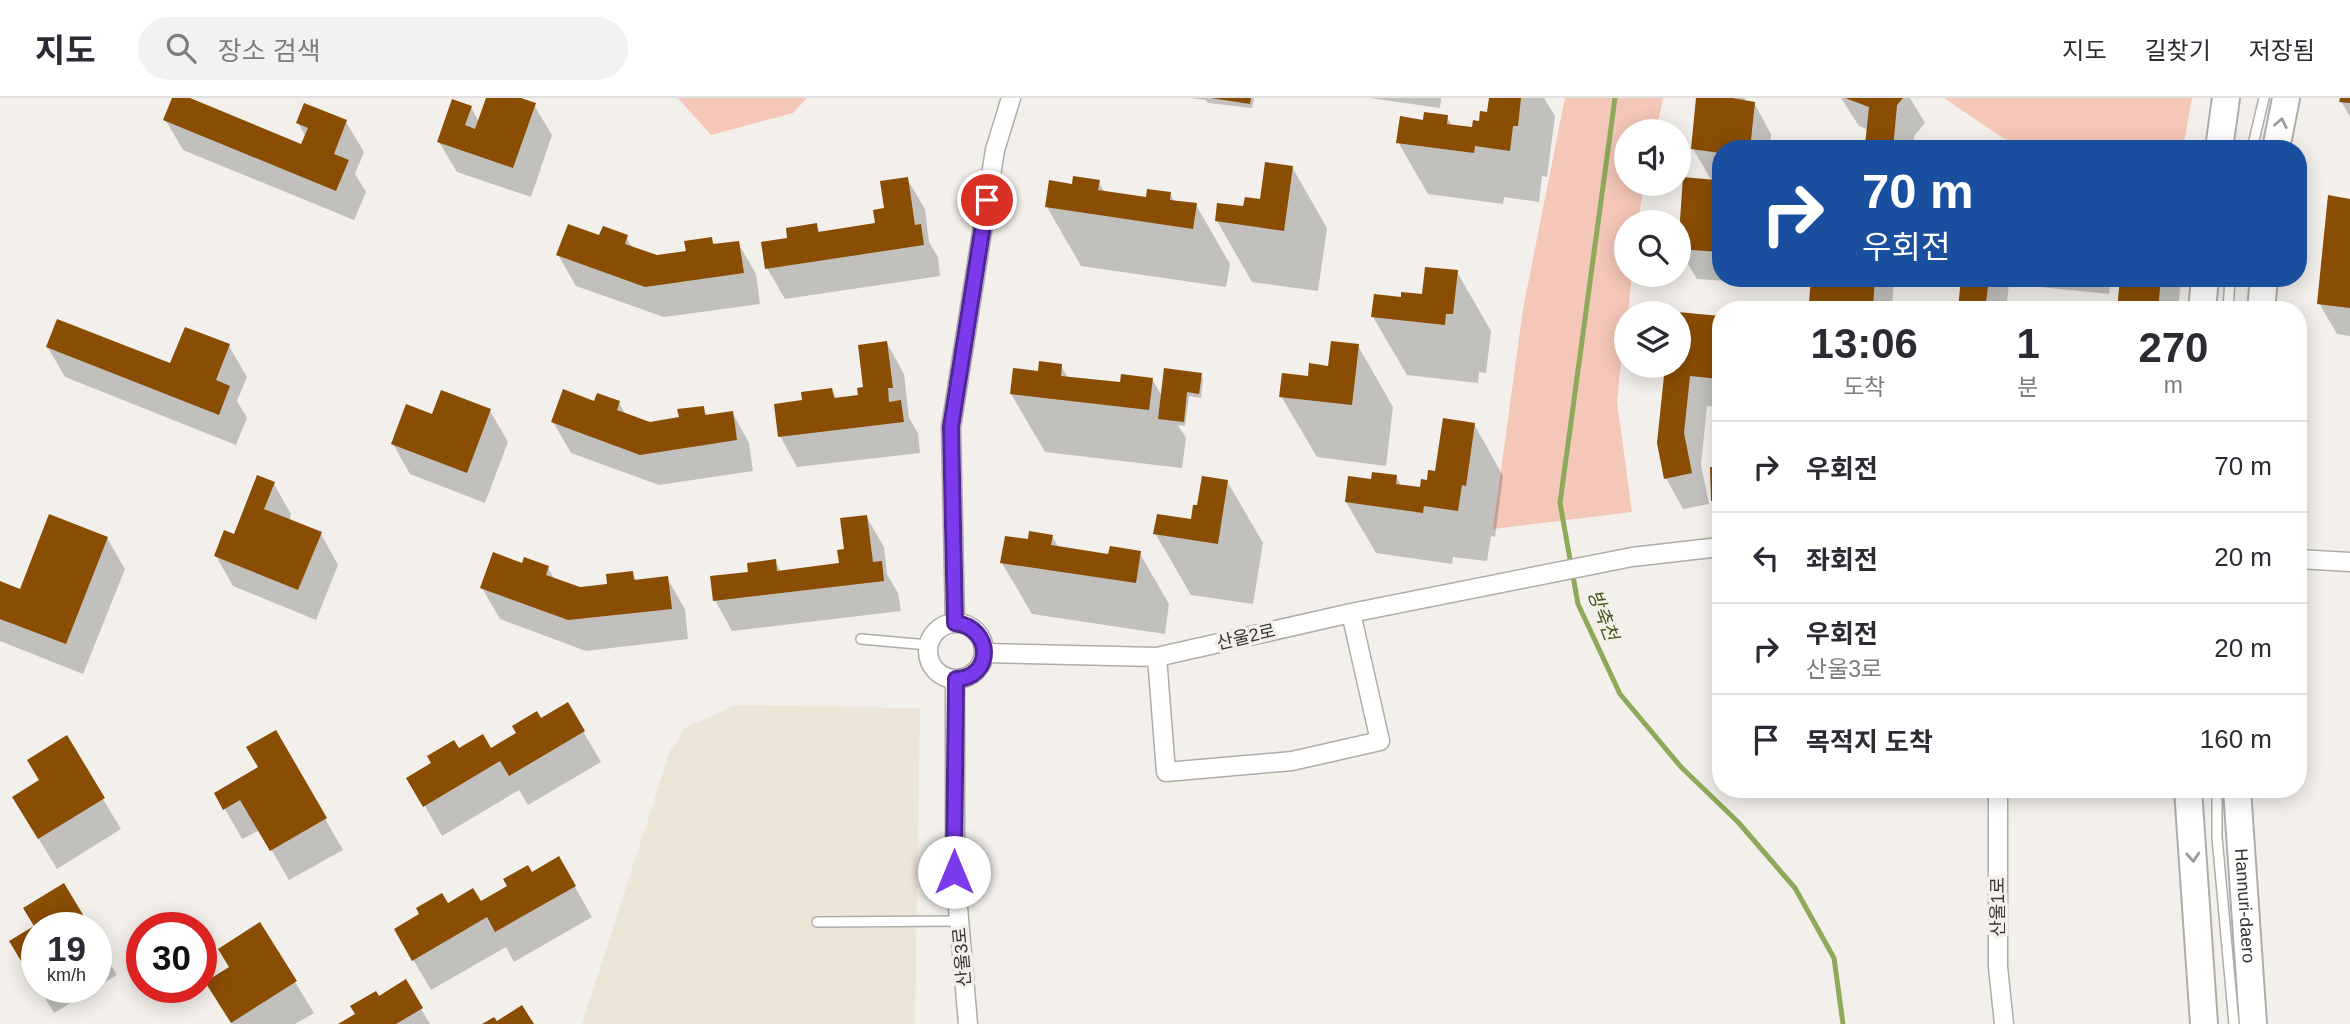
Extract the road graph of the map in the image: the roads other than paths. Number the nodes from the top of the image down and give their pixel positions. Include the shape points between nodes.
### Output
1 (1011, 98) edge
2 (2226, 98) edge
3 (2264, 98) edge
4 (2286, 98) edge
5 (2220, 140) edge
6 (2254, 140) edge
7 (2278, 140) edge
8 (1712, 548) edge
9 (2307, 560) edge
10 (2350, 562) edge
11 (1351, 613) junction
12 (955, 623) junction
13 (861, 639) dead end
14 (928, 645) junction
15 (984, 653) junction
16 (1157, 657) junction
17 (956, 679) junction
18 (1998, 798) edge
19 (2189, 798) edge
20 (2217, 798) edge
21 (2238, 798) edge
22 (959, 921) junction
23 (817, 922) dead end
24 (968, 1024) edge
25 (2004, 1024) edge
26 (2204, 1024) edge
27 (2234, 1024) edge
28 (2253, 1024) edge

1 - 12 street via 995,150 951,427
2 - 5 street
3 - 6 lane
7 -> 4 street
8 - 11 street, 산울2로 via 1632,557
9 - 10 street
11 - 16 street, 산울2로
11 - 16 street via 1380,741 1292,761 1166,772
12 - 14 street via 938,630
12 - 15 street via 979,635
13 - 14 lane
14 - 17 street via 934,670
15 - 16 street, 산울2로
15 - 17 street via 977,670
17 - 22 street, 산울3로 via 954,872
18 - 25 street, 산울1로 via 1998,967
19 -> 26 street
20 - 27 lane
21 - 28 street, Hannuri-daero
22 - 23 lane
22 - 24 street, 산울3로

